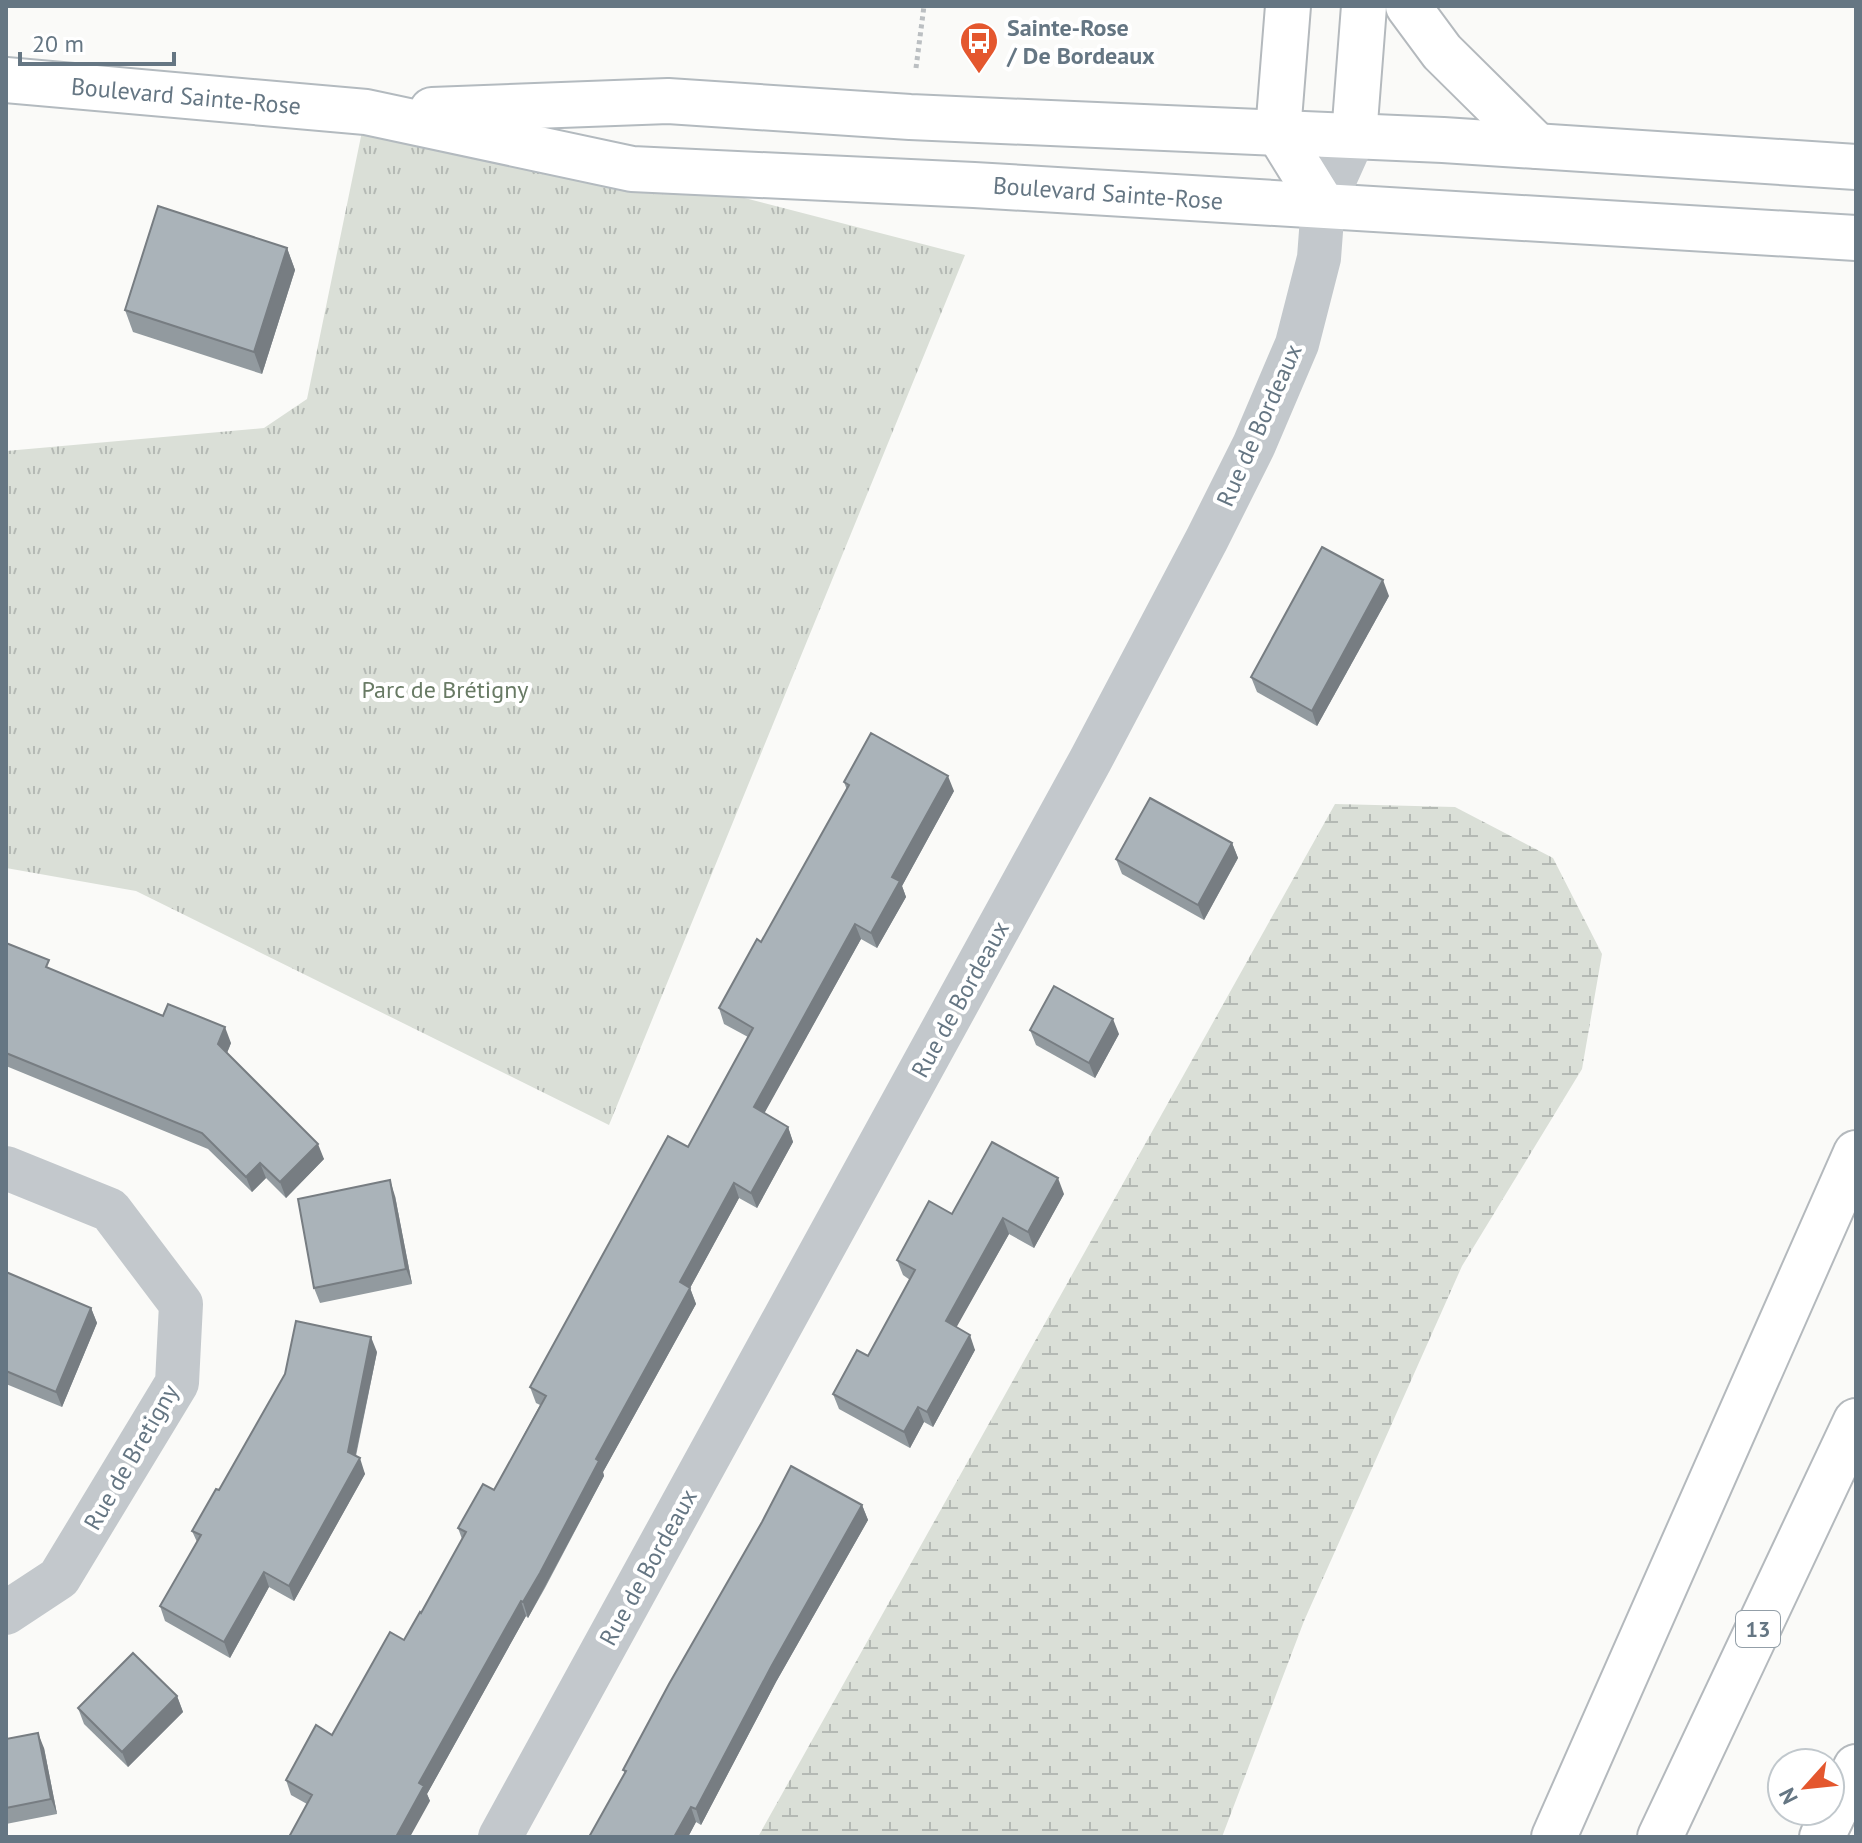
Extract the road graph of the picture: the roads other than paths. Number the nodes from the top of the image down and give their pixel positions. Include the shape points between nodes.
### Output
1 (1288, 6) edge
2 (1364, 6) edge
3 (1408, 6) edge
4 (6, 80) edge
5 (366, 112) junction
6 (1278, 132) junction
7 (1354, 136) junction
8 (1537, 146) junction
9 (1856, 167) edge
10 (1323, 205) junction
11 (1856, 238) edge
12 (1856, 1153) edge
13 (6, 1168) edge
14 (1856, 1421) edge
15 (6, 1613) edge
16 (1856, 1767) edge
17 (500, 1837) edge
18 (1554, 1837) edge
19 (1660, 1837) edge
20 (1822, 1837) edge

1 - 6 main road
2 - 7 main road
3 - 8 main road via 1442,52
4 - 5 main road, Boulevard Sainte-Rose
5 - 6 main road, Boulevard Sainte-Rose via 668,101
5 - 10 main road, Boulevard Sainte-Rose via 632,169
6 - 7 main road, Boulevard Sainte-Rose
6 - 10 main road
7 - 8 main road, Boulevard Sainte-Rose
7 - 10 street, Rue de Bordeaux
8 - 9 main road, Boulevard Sainte-Rose
10 - 11 main road, Boulevard Sainte-Rose
10 - 17 street, Rue de Bordeaux via 1319,258 1297,344 1207,539
12 - 18 main road
13 - 15 street, Rue de Bretigny via 110,1210 181,1304 177,1383 59,1578
14 - 19 main road, 13
16 - 20 main road

